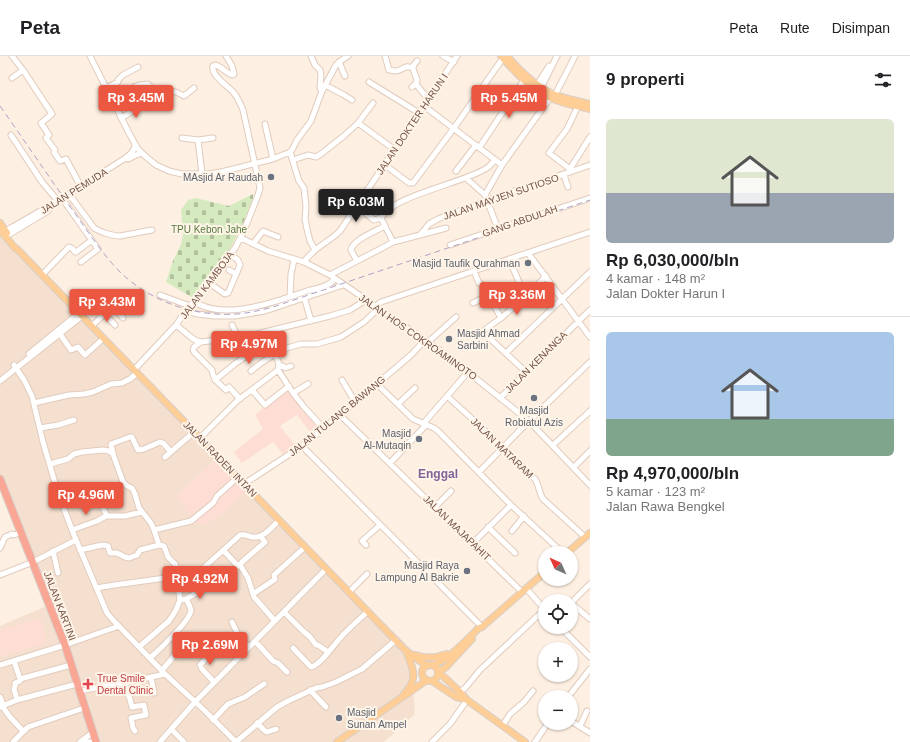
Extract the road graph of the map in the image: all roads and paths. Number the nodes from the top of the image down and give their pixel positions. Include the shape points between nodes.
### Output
1 (12, 56) edge
2 (90, 56) edge
3 (226, 56) edge
4 (311, 56) edge
5 (348, 56) edge
6 (385, 56) edge
7 (443, 56) edge
8 (457, 56) edge
9 (554, 56) edge
10 (557, 56) edge
11 (575, 56) edge
12 (504, 57) edge
13 (417, 61) dead end
14 (339, 62) junction
15 (454, 62) junction
16 (138, 66) dead end
17 (513, 66) junction
18 (413, 68) junction
19 (23, 70) junction
20 (346, 76) dead end
21 (12, 78) dead end
22 (524, 80) junction
23 (369, 82) dead end
24 (325, 85) junction
25 (539, 86) junction
26 (106, 88) junction
27 (194, 88) dead end
28 (322, 91) junction
29 (552, 96) junction
30 (348, 97) dead end
31 (429, 99) junction
32 (114, 102) junction
33 (373, 103) dead end
34 (590, 104) edge
35 (141, 106) dead end
36 (424, 106) junction
37 (578, 106) junction
38 (590, 109) edge
39 (419, 113) junction
40 (121, 118) junction
41 (358, 123) junction
42 (265, 124) dead end
43 (454, 128) junction
44 (11, 135) dead end
45 (590, 137) edge
46 (182, 138) dead end
47 (213, 138) dead end
48 (198, 140) junction
49 (134, 144) junction
50 (478, 146) junction
51 (395, 150) junction
52 (290, 152) junction
53 (142, 153) junction
54 (273, 159) junction
55 (292, 160) junction
56 (495, 160) junction
57 (255, 164) junction
58 (385, 165) junction
59 (502, 165) junction
60 (590, 165) edge
61 (571, 170) junction
62 (456, 171) dead end
63 (202, 174) junction
64 (564, 175) junction
65 (466, 178) junction
66 (81, 187) junction
67 (568, 187) dead end
68 (485, 195) junction
69 (335, 196) dead end
70 (71, 197) junction
71 (590, 198) edge
72 (487, 200) junction
73 (64, 201) junction
74 (55, 204) junction
75 (356, 208) junction
76 (381, 218) junction
77 (0, 223) edge
78 (385, 226) junction
79 (446, 228) dead end
80 (498, 229) junction
81 (152, 230) dead end
82 (4, 232) edge
83 (590, 232) edge
84 (420, 236) junction
85 (241, 238) junction
86 (278, 238) dead end
87 (92, 240) junction
88 (392, 242) junction
89 (253, 244) junction
90 (450, 245) dead end
91 (17, 249) junction
92 (315, 250) junction
93 (528, 253) junction
94 (230, 254) junction
95 (509, 259) junction
96 (294, 260) junction
97 (81, 262) dead end
98 (304, 262) junction
99 (357, 262) junction
100 (230, 270) dead end
101 (474, 270) junction
102 (590, 272) edge
103 (236, 274) junction
104 (42, 275) junction
105 (546, 276) junction
106 (332, 277) junction
107 (519, 282) dead end
108 (209, 283) junction
109 (343, 285) junction
110 (160, 295) dead end
111 (489, 295) junction
112 (290, 297) junction
113 (562, 298) junction
114 (305, 300) dead end
115 (366, 300) junction
116 (473, 303) dead end
117 (190, 306) junction
118 (377, 307) junction
119 (590, 310) edge
120 (104, 314) junction
121 (81, 315) junction
122 (456, 317) dead end
123 (123, 318) dead end
124 (501, 318) junction
125 (311, 321) junction
126 (578, 321) junction
127 (115, 325) dead end
128 (176, 325) junction
129 (232, 325) dead end
130 (92, 326) junction
131 (266, 332) junction
132 (60, 334) junction
133 (237, 336) junction
134 (590, 337) edge
135 (104, 338) junction
136 (426, 341) junction
137 (201, 342) junction
138 (275, 353) junction
139 (506, 353) junction
140 (590, 362) edge
141 (290, 366) dead end
142 (15, 367) junction
143 (278, 368) junction
144 (251, 371) dead end
145 (136, 372) junction
146 (468, 372) junction
147 (526, 372) junction
148 (0, 377) edge
149 (215, 380) junction
150 (342, 380) dead end
151 (0, 381) edge
152 (308, 384) dead end
153 (377, 384) junction
154 (288, 386) junction
155 (415, 388) dead end
156 (252, 390) junction
157 (294, 393) junction
158 (447, 396) junction
159 (500, 398) junction
160 (240, 399) junction
161 (356, 402) junction
162 (34, 403) junction
163 (398, 404) junction
164 (590, 411) edge
165 (340, 415) junction
166 (74, 420) dead end
167 (529, 421) junction
168 (425, 424) junction
169 (40, 428) junction
170 (323, 428) junction
171 (194, 432) junction
172 (200, 438) junction
173 (553, 445) junction
174 (302, 446) junction
175 (503, 447) junction
176 (590, 451) edge
177 (171, 452) junction
178 (113, 453) junction
179 (165, 457) dead end
180 (390, 463) junction
181 (50, 464) junction
182 (574, 467) junction
183 (479, 472) junction
184 (237, 478) junction
185 (0, 479) edge
186 (244, 484) junction
187 (590, 485) edge
188 (451, 491) dead end
189 (511, 504) junction
190 (435, 507) junction
191 (103, 508) dead end
192 (142, 512) junction
193 (106, 516) junction
194 (524, 516) junction
195 (279, 520) junction
196 (380, 524) junction
197 (488, 528) junction
198 (72, 530) junction
199 (154, 530) junction
200 (512, 531) dead end
201 (20, 533) junction
202 (590, 533) edge
203 (260, 536) junction
204 (585, 537) junction
205 (76, 540) junction
206 (472, 543) junction
207 (158, 545) junction
208 (366, 545) dead end
209 (556, 546) edge
210 (575, 546) edge
211 (305, 547) junction
212 (0, 548) edge
213 (80, 550) junction
214 (223, 550) junction
215 (53, 551) junction
216 (515, 553) dead end
217 (32, 562) junction
218 (240, 565) junction
219 (326, 569) junction
220 (58, 573) dead end
221 (367, 574) dead end
222 (0, 575) edge
223 (176, 576) junction
224 (538, 578) edge
225 (590, 584) edge
226 (96, 588) junction
227 (524, 590) junction
228 (349, 592) junction
229 (253, 594) junction
230 (578, 596) edge
231 (186, 599) junction
232 (180, 600) junction
233 (538, 603) edge
234 (578, 609) edge
235 (284, 612) junction
236 (368, 612) junction
237 (538, 616) edge
238 (590, 620) edge
239 (275, 621) junction
240 (232, 622) dead end
241 (119, 626) junction
242 (482, 627) junction
243 (567, 634) edge
244 (396, 640) junction
245 (255, 641) junction
246 (64, 645) junction
247 (139, 647) junction
248 (180, 647) dead end
249 (249, 647) junction
250 (293, 648) dead end
251 (215, 649) dead end
252 (406, 651) junction
253 (328, 652) junction
254 (452, 653) junction
255 (590, 656) edge
256 (150, 658) junction
257 (14, 661) junction
258 (0, 665) edge
259 (430, 665) junction
260 (71, 666) junction
261 (590, 669) edge
262 (163, 672) junction
263 (287, 672) dead end
264 (439, 673) junction
265 (151, 677) junction
266 (20, 679) junction
267 (430, 681) junction
268 (214, 682) junction
269 (124, 683) junction
270 (264, 684) dead end
271 (78, 687) junction
272 (310, 690) junction
273 (574, 690) edge
274 (533, 691) dead end
275 (460, 692) junction
276 (154, 693) dead end
277 (0, 697) edge
278 (466, 699) junction
279 (17, 700) junction
280 (397, 701) junction
281 (195, 702) junction
282 (2, 706) edge
283 (84, 708) junction
284 (326, 708) dead end
285 (588, 711) dead end
286 (213, 720) junction
287 (257, 723) junction
288 (503, 725) junction
289 (580, 726) joint
290 (276, 729) dead end
291 (172, 730) junction
292 (543, 730) edge
293 (23, 731) junction
294 (135, 731) dead end
295 (590, 732) edge
296 (92, 733) junction
297 (523, 741) edge
298 (13, 742) edge
299 (80, 742) edge
300 (86, 742) edge
301 (95, 742) edge
302 (160, 742) edge
303 (184, 742) edge
304 (236, 742) edge
305 (337, 742) edge
306 (432, 742) edge
307 (535, 742) edge

1 - 19 street
2 - 26 street
3 - 57 street, JALAN KAMBOJA via 234,74 229,74 215,65 213,70 240,102
4 - 28 street via 320,70
5 - 14 street
6 - 18 street via 389,70 397,71 406,66
7 - 15 street
8 - 15 street, JALAN DOKTER HARUN I
9 - 25 street
10 - 25 street
11 - 29 street
12 - 17 main road
12 - 43 street
13 - 18 street
14 - 20 street
14 - 24 street
15 - 31 street, JALAN DOKTER HARUN I
16 - 26 street
17 - 22 main road
17 - 25 main road
18 - 31 street via 417,80 414,86
19 - 21 street
19 - 66 street via 52,114 41,122 49,136 46,138 60,161 66,159
22 - 29 main road
22 - 50 street
23 - 39 street
24 - 28 street
24 - 30 street
25 - 29 main road
26 - 32 street
27 - 32 street via 184,96 168,90 153,90 148,84 139,85
28 - 52 street via 311,121
29 - 34 main road
29 - 37 main road
29 - 59 street
31 - 36 street, JALAN DOKTER HARUN I
32 - 40 street
33 - 41 street
35 - 40 street
36 - 39 street, JALAN DOKTER HARUN I
36 - 43 street
37 - 38 main road
37 - 61 street via 567,129 549,153
39 - 51 street, JALAN DOKTER HARUN I
40 - 49 street
41 - 51 street
41 - 55 street via 316,157 308,155
42 - 54 street
43 - 50 street
43 - 58 street via 411,184
44 - 74 street
45 - 61 street
46 - 48 street
47 - 48 street
48 - 63 street
49 - 53 street
49 - 66 street, JALAN PEMUDA via 134,150 130,155
50 - 56 street
50 - 62 street
51 - 58 street, JALAN DOKTER HARUN I
52 - 54 street
52 - 55 street
53 - 63 street via 156,165 169,170 182,174
53 - 70 street, JALAN PEMUDA
54 - 57 street
55 - 92 street via 304,188 305,219 308,235
56 - 59 street
56 - 65 street via 487,168
57 - 63 street
57 - 85 street, JALAN KAMBOJA via 260,190
58 - 75 street, JALAN DOKTER HARUN I
59 - 68 street
60 - 61 street, JALAN MAYJEN SUTIOSO
61 - 64 street, JALAN MAYJEN SUTIOSO
64 - 67 street
64 - 72 street, JALAN MAYJEN SUTIOSO
65 - 68 street
65 - 76 street via 403,200 387,210
66 - 70 street, JALAN PEMUDA
68 - 72 street
69 - 75 street
70 - 73 street, JALAN PEMUDA
70 - 74 street, JALAN PEMUDA
70 - 81 street via 97,230 120,236
71 - 80 street, GANG ABDULAH
72 - 80 street
72 - 84 street, JALAN MAYJEN SUTIOSO via 433,221
73 - 74 street, JALAN PEMUDA
73 - 87 street
74 - 82 street, JALAN PEMUDA
75 - 76 street via 374,220
75 - 92 street, JALAN DOKTER HARUN I via 340,230
76 - 78 street
77 - 82 main road, JALAN RADEN INTAN
78 - 88 street
78 - 99 street via 352,245 351,250
79 - 84 street
80 - 90 street, GANG ABDULAH
82 - 91 main road, JALAN RADEN INTAN
82 - 91 main road, JALAN RADEN INTAN
83 - 93 street
84 - 88 street
85 - 89 street, JALAN HOS COKROAMINOTO
85 - 94 street, JALAN KAMBOJA
86 - 89 street via 263,230
87 - 97 street via 98,249
87 - 104 street via 76,252 69,248
88 - 99 street
89 - 96 street, JALAN HOS COKROAMINOTO
91 - 104 main road, JALAN RADEN INTAN
92 - 98 street, JALAN DOKTER HARUN I
93 - 95 street
93 - 105 street
94 - 103 street via 240,265
94 - 108 street, JALAN KAMBOJA
95 - 101 street
95 - 107 street
96 - 98 street, JALAN HOS COKROAMINOTO
96 - 112 street
98 - 106 street, JALAN HOS COKROAMINOTO
99 - 106 street
100 - 103 street
101 - 111 street via 479,283
101 - 118 street via 381,302
102 - 113 street
103 - 108 street via 226,294
104 - 121 main road, JALAN RADEN INTAN
105 - 113 street
105 - 124 street
106 - 109 street, JALAN HOS COKROAMINOTO
106 - 112 street via 329,284
108 - 117 street, JALAN KAMBOJA
109 - 115 street, JALAN HOS COKROAMINOTO
109 - 117 street via 265,311 235,316 215,316
110 - 117 street
111 - 116 street
111 - 124 street
112 - 117 street via 234,310
113 - 126 street
113 - 139 street
114 - 125 street
115 - 118 street, JALAN HOS COKROAMINOTO
115 - 125 street via 350,310
117 - 128 street, JALAN KAMBOJA
118 - 136 street, JALAN HOS COKROAMINOTO
118 - 138 street via 364,322 341,337 317,344 301,344
119 - 126 street, JALAN KENANGA
120 - 123 street via 113,307
120 - 127 street
120 - 130 street
121 - 130 main road, JALAN RADEN INTAN
121 - 132 street
121 - 142 street
122 - 136 street, JALAN TULANG BAWANG
124 - 139 street via 483,332
125 - 131 street
126 - 134 street
126 - 147 street, JALAN KENANGA
128 - 137 street
128 - 145 street, JALAN KAMBOJA
129 - 133 street
130 - 135 main road, JALAN RADEN INTAN
131 - 133 street
131 - 138 street
132 - 135 street via 71,350 78,347 85,355
132 - 142 street
133 - 137 street
133 - 149 street via 245,357
135 - 145 main road, JALAN RADEN INTAN
136 - 146 street, JALAN HOS COKROAMINOTO
136 - 153 street, JALAN TULANG BAWANG
137 - 149 street via 193,351 212,370
138 - 143 street
138 - 144 street
139 - 147 street
140 - 167 street
141 - 143 street
142 - 148 street
142 - 151 street
142 - 162 street via 30,390
143 - 154 street
143 - 156 street
145 - 162 street, JALAN KAMBOJA via 122,383 111,384 93,392
145 - 171 main road, JALAN RADEN INTAN
146 - 158 street
146 - 159 street, JALAN HOS COKROAMINOTO
147 - 159 street, JALAN KENANGA
149 - 160 street via 226,390 229,387
150 - 161 street
152 - 157 street
153 - 161 street, JALAN TULANG BAWANG
153 - 163 street
154 - 156 street via 265,405
154 - 157 street
155 - 163 street
156 - 160 street
157 - 170 street
158 - 168 street
158 - 175 street, JALAN MATARAM
159 - 167 street, JALAN HOS COKROAMINOTO
160 - 172 street
161 - 165 street, JALAN TULANG BAWANG
162 - 169 street
163 - 168 street via 414,419
164 - 173 street
165 - 170 street, JALAN TULANG BAWANG
165 - 180 street, JALAN MAJAPAHIT
166 - 169 street
167 - 173 street, JALAN HOS COKROAMINOTO
167 - 175 street
168 - 180 street
168 - 183 street via 438,431
169 - 181 street
170 - 174 street, JALAN TULANG BAWANG
171 - 172 main road, JALAN RADEN INTAN
171 - 177 street
172 - 184 main road, JALAN RADEN INTAN
173 - 182 street, JALAN HOS COKROAMINOTO
174 - 186 street, JALAN TULANG BAWANG
174 - 196 street
175 - 183 street
175 - 204 street, JALAN MATARAM via 535,479 543,498
176 - 182 street
177 - 178 street via 160,442 138,450 130,437 111,444
177 - 179 street
178 - 181 street via 103,450 82,452
178 - 192 street via 123,482 133,490
180 - 190 street, JALAN MAJAPAHIT
181 - 198 street
182 - 187 street, JALAN HOS COKROAMINOTO
183 - 189 street
184 - 186 main road, JALAN RADEN INTAN
184 - 199 street via 191,521
185 - 201 highway, JALAN KARTINI
186 - 195 main road, JALAN RADEN INTAN
188 - 190 street
189 - 194 street
189 - 197 street
190 - 206 street, JALAN MAJAPAHIT
191 - 193 street
192 - 193 street via 125,516
192 - 199 street
193 - 198 street
194 - 200 street
194 - 209 street
195 - 203 street
195 - 211 main road, JALAN RADEN INTAN
196 - 208 street via 362,541
196 - 242 street
197 - 206 street
197 - 216 street
198 - 205 street
199 - 207 street
201 - 212 street via 5,537
201 - 217 highway, JALAN KARTINI
202 - 204 main road
203 - 214 street via 242,534
203 - 218 street via 265,542
204 - 210 main road
205 - 213 street
205 - 215 street
206 - 227 street, JALAN MAJAPAHIT
207 - 213 street via 140,550 137,555 129,558 110,553 108,546
207 - 223 street via 164,546 168,557 175,564
211 - 219 main road, JALAN RADEN INTAN
211 - 229 street via 273,576 274,580
213 - 226 street
214 - 218 street via 238,566
214 - 231 street via 200,571 206,587
215 - 217 street
215 - 220 street
217 - 222 street
217 - 246 highway, JALAN KARTINI
218 - 229 street
219 - 228 main road, JALAN RADEN INTAN
219 - 235 street
221 - 228 street
223 - 226 street
223 - 232 street
224 - 227 main road
225 - 230 street
226 - 241 street via 107,613
227 - 233 street, JALAN MAJAPAHIT
227 - 242 main road
228 - 236 main road, JALAN RADEN INTAN
229 - 239 street
231 - 232 street
231 - 256 street via 191,610 189,615
232 - 247 street via 169,620
234 - 238 street
235 - 239 street
235 - 253 street via 316,645
236 - 244 main road, JALAN RADEN INTAN
236 - 253 street
237 - 275 street
239 - 245 street
240 - 249 street via 239,637
241 - 246 street
241 - 247 street
242 - 254 main road
242 - 264 main road via 482,630
243 - 255 street
244 - 252 main road, JALAN RADEN INTAN
244 - 272 street via 362,668 327,686
245 - 249 street
245 - 263 street
246 - 257 street
246 - 260 highway, JALAN KARTINI
247 - 256 street
248 - 262 street
249 - 268 street
250 - 253 street via 311,667
251 - 268 street via 200,665
252 - 254 main road via 431,658
252 - 259 main road, JALAN RADEN INTAN
252 - 280 main road via 414,672 413,678 411,685
254 - 259 main road via 440,662
256 - 262 street
257 - 258 street
257 - 266 street
259 - 264 main road via 436,667
259 - 267 main road via 422,672 423,677
260 - 266 street
260 - 271 highway, JALAN KARTINI
261 - 273 street
262 - 265 street
262 - 281 street
264 - 267 main road via 436,680
264 - 275 main road
265 - 269 street
265 - 276 street
266 - 279 street via 15,683 14,689
267 - 278 main road via 456,697
267 - 280 main road
268 - 281 street
269 - 271 street
269 - 294 street via 132,707 144,705 146,715 131,718
270 - 286 street via 245,697 228,704
271 - 279 street
271 - 283 highway, JALAN KARTINI
272 - 284 street
272 - 287 street via 282,704
274 - 288 street via 510,714
275 - 278 main road
277 - 282 street
278 - 288 main road
278 - 306 street via 450,724
279 - 282 street
280 - 305 main road
281 - 286 street
281 - 291 street
282 - 293 street
283 - 293 street
283 - 296 highway, JALAN KARTINI
285 - 289 street
286 - 304 street
287 - 290 street via 267,732
287 - 304 street
288 - 297 main road
289 - 295 street
291 - 302 street
291 - 303 street
292 - 307 street
293 - 298 street
296 - 299 street
296 - 301 highway, JALAN KARTINI
300 - 301 street

